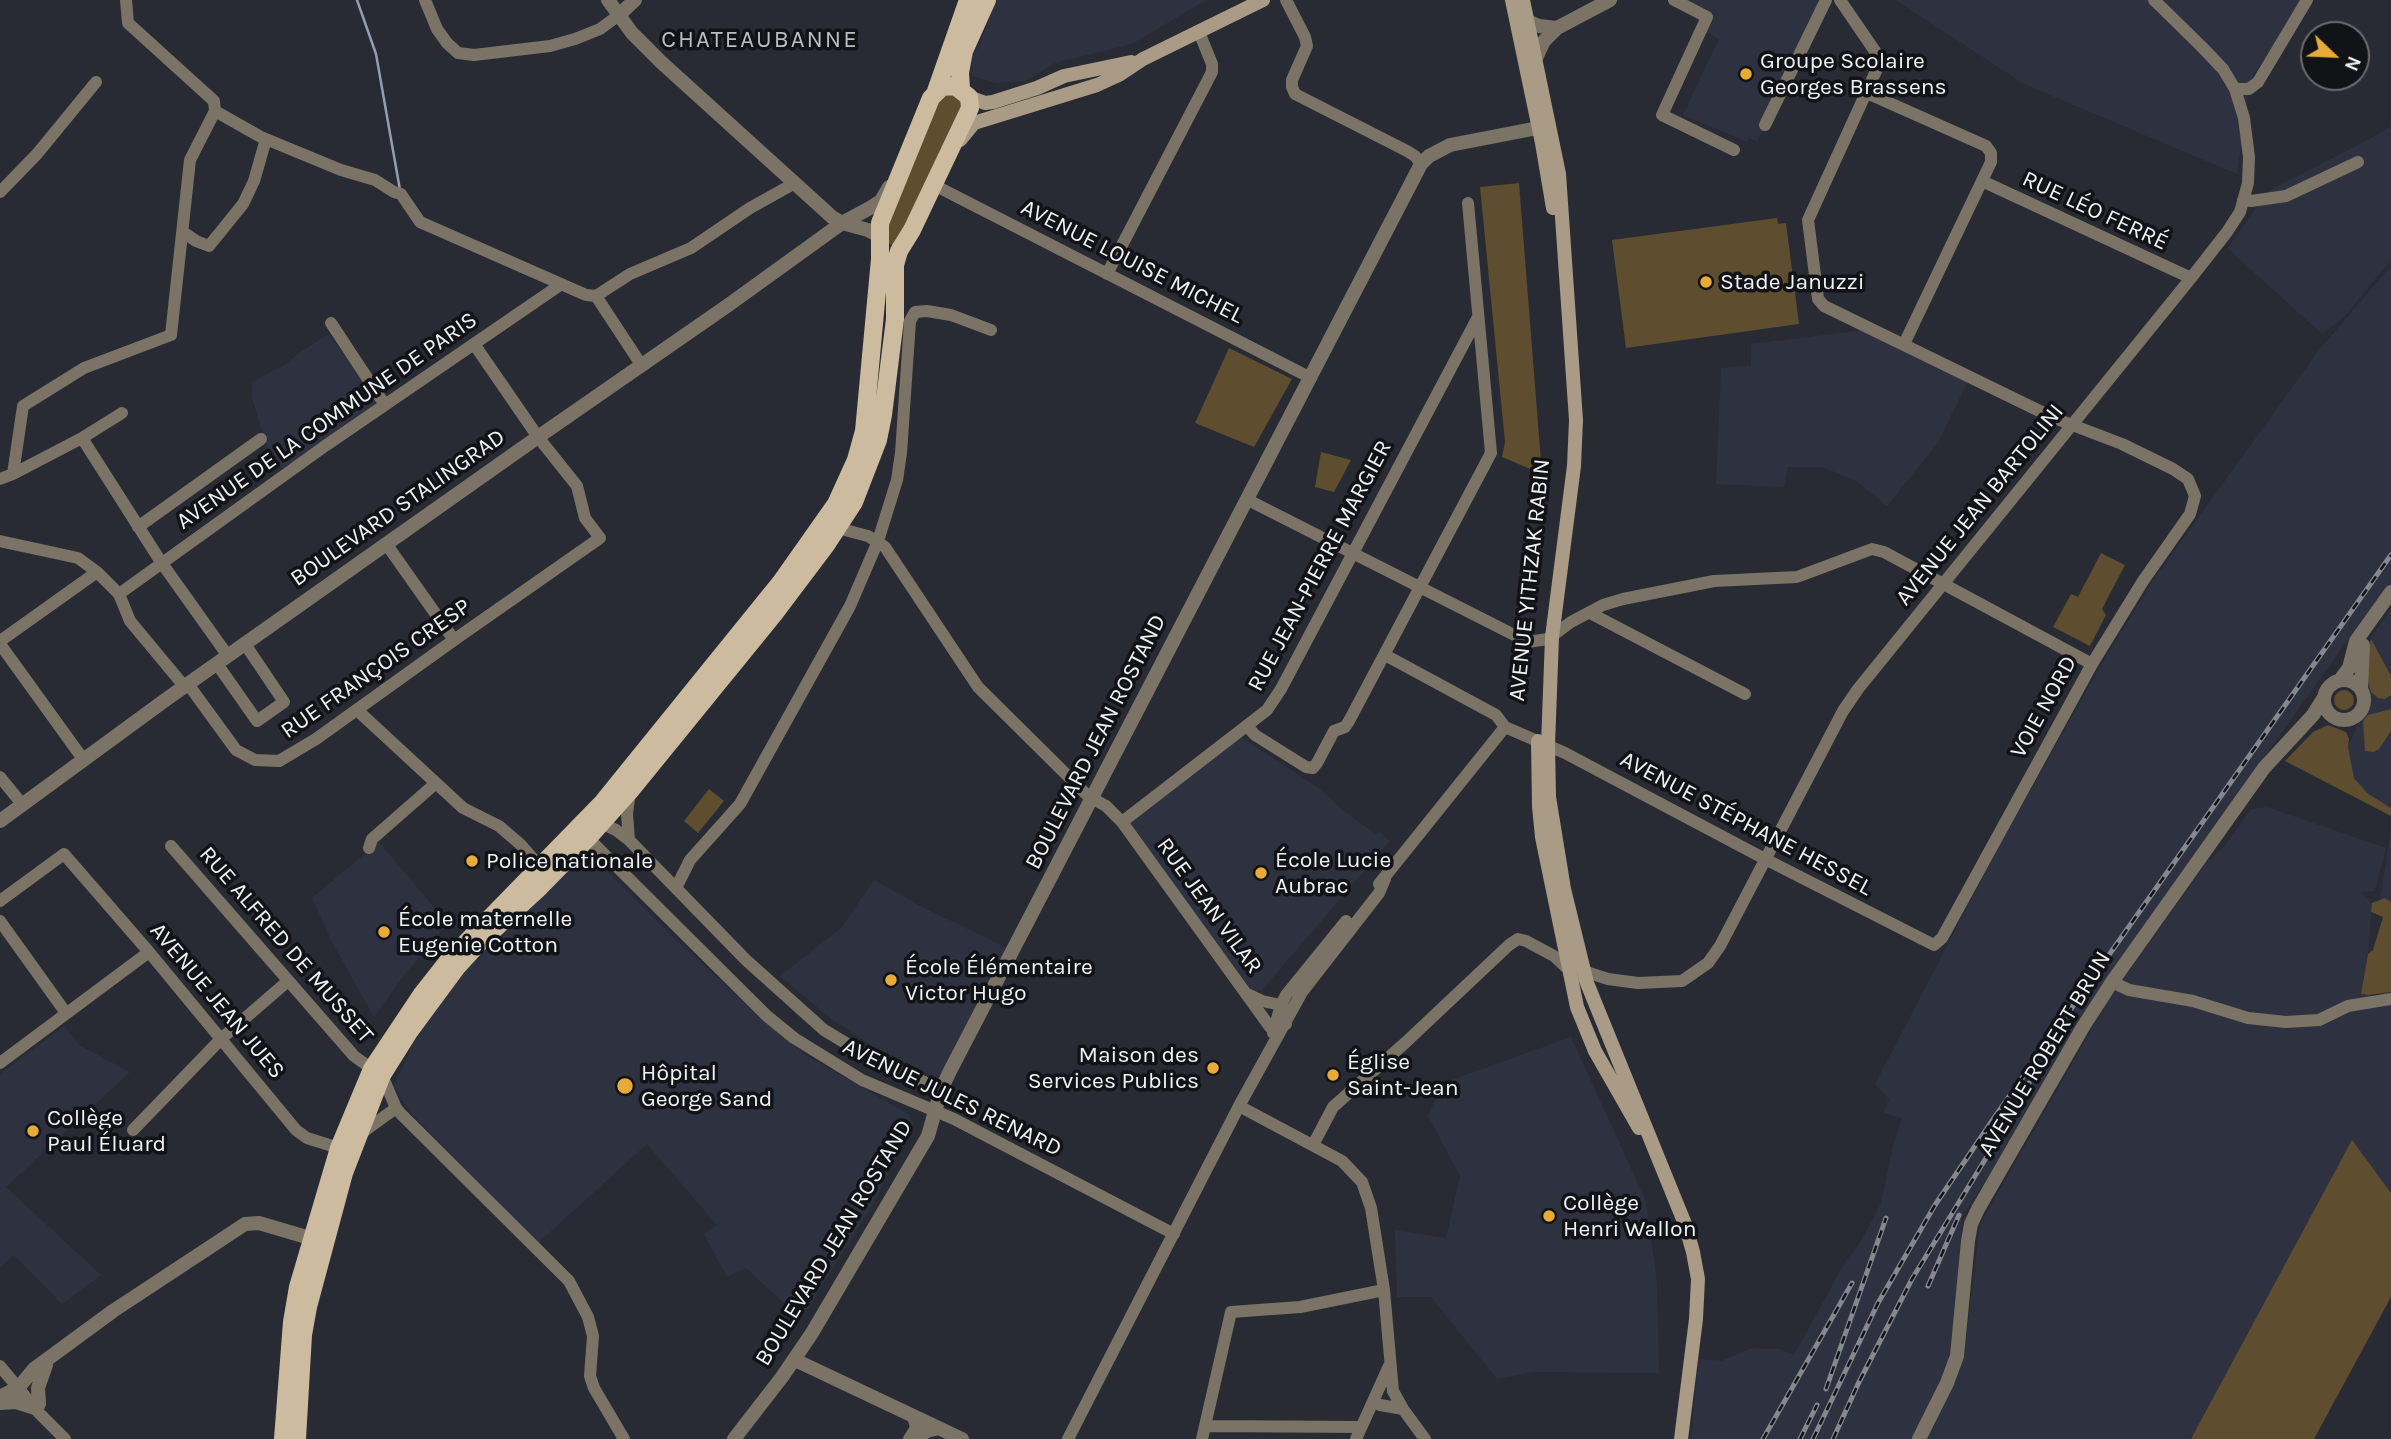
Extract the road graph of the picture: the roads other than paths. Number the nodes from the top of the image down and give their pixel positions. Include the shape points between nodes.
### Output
1 (126, 0) edge
2 (425, 0) edge
3 (608, 0) edge
4 (635, 0) edge
5 (968, 0) edge
6 (987, 0) edge
7 (1263, 0) edge
8 (1286, 0) edge
9 (1512, 0) edge
10 (1524, 0) edge
11 (1610, 0) edge
12 (1674, 0) edge
13 (1826, 0) edge
14 (1840, 0) edge
15 (2154, 0) edge
16 (2307, 0) edge
17 (619, 15) junction
18 (1528, 21) junction
19 (1557, 28) junction
20 (1199, 32) junction
21 (1143, 59) junction
22 (1535, 60) junction
23 (96, 82) dead end
24 (2235, 89) junction
25 (936, 92) junction
26 (965, 93) junction
27 (1867, 93) junction
28 (215, 111) junction
29 (1547, 115) junction
30 (1765, 125) dead end
31 (1538, 128) junction
32 (266, 139) junction
33 (1734, 150) dead end
34 (905, 159) junction
35 (946, 160) junction
36 (2358, 162) dead end
37 (1421, 164) junction
38 (1559, 174) junction
39 (1982, 181) junction
40 (796, 183) junction
41 (934, 184) junction
42 (0, 192) edge
43 (2243, 200) junction
44 (1468, 203) dead end
45 (842, 223) junction
46 (859, 228) junction
47 (183, 232) junction
48 (881, 237) junction
49 (903, 243) junction
50 (802, 252) junction
51 (1107, 274) junction
52 (2191, 278) junction
53 (560, 285) junction
54 (596, 296) junction
55 (1478, 317) junction
56 (331, 323) dead end
57 (991, 330) dead end
58 (474, 344) junction
59 (1904, 344) junction
60 (642, 366) junction
61 (1311, 378) junction
62 (386, 405) junction
63 (122, 413) dead end
64 (2071, 426) junction
65 (538, 437) junction
66 (82, 438) junction
67 (261, 439) dead end
68 (13, 474) junction
69 (0, 479) edge
70 (1248, 500) junction
71 (848, 513) junction
72 (138, 527) junction
73 (837, 528) junction
74 (873, 538) junction
75 (0, 541) edge
76 (387, 545) junction
77 (1353, 552) junction
78 (161, 562) junction
79 (96, 572) junction
80 (1943, 583) junction
81 (1420, 587) junction
82 (2391, 592) edge
83 (120, 594) junction
84 (1590, 613) junction
85 (2367, 625) junction
86 (1548, 639) junction
87 (454, 640) junction
88 (0, 642) edge
89 (245, 644) junction
90 (1385, 655) junction
91 (223, 660) junction
92 (2092, 664) junction
93 (2340, 680) junction
94 (186, 685) junction
95 (2361, 689) junction
96 (1745, 694) dead end
97 (2323, 699) junction
98 (357, 710) junction
99 (2333, 718) junction
100 (1247, 726) junction
101 (1505, 727) junction
102 (2296, 733) junction
103 (1543, 743) junction
104 (83, 759) junction
105 (0, 777) edge
106 (436, 783) junction
107 (630, 791) junction
108 (1090, 796) junction
109 (22, 804) junction
110 (0, 821) edge
111 (1122, 822) junction
112 (590, 828) junction
113 (629, 840) junction
114 (172, 846) dead end
115 (369, 848) dead end
116 (1765, 859) junction
117 (690, 860) junction
118 (545, 871) junction
119 (663, 875) junction
120 (1385, 879) junction
121 (676, 888) junction
122 (0, 901) edge
123 (0, 921) edge
124 (1933, 944) joint
125 (1566, 945) junction
126 (149, 952) junction
127 (746, 960) junction
128 (729, 976) junction
129 (1578, 976) junction
130 (288, 981) junction
131 (2112, 982) junction
132 (1247, 994) junction
133 (2391, 999) edge
134 (1280, 1005) junction
135 (66, 1013) junction
136 (1282, 1024) junction
137 (222, 1038) junction
138 (0, 1063) edge
139 (377, 1072) junction
140 (942, 1090) junction
141 (1240, 1106) junction
142 (396, 1108) junction
143 (935, 1111) junction
144 (133, 1130) dead end
145 (349, 1145) junction
146 (1313, 1146) junction
147 (1652, 1146) junction
148 (1174, 1234) junction
149 (318, 1240) junction
150 (1384, 1290) junction
151 (812, 1333) junction
152 (51, 1360) junction
153 (794, 1360) junction
154 (0, 1366) edge
155 (1389, 1366) junction
156 (820, 1373) junction
157 (19, 1387) junction
158 (1393, 1388) junction
159 (1377, 1391) junction
160 (0, 1397) edge
161 (0, 1403) edge
162 (1380, 1405) junction
163 (37, 1406) junction
164 (1403, 1409) junction
165 (1368, 1412) junction
166 (912, 1416) junction
167 (939, 1429) junction
168 (1204, 1432) edge
169 (1358, 1433) edge
170 (65, 1439) edge
171 (283, 1439) edge
172 (297, 1439) edge
173 (624, 1439) edge
174 (734, 1439) edge
175 (909, 1439) edge
176 (917, 1439) edge
177 (962, 1439) edge
178 (1068, 1439) edge
179 (1425, 1439) edge
180 (1681, 1439) edge
181 (1919, 1439) edge

1 - 28 street via 128,23 214,101
2 - 17 street via 447,43 458,53 474,55 550,46 600,29
3 - 17 street
4 - 17 street
5 - 25 main road
6 - 26 main road via 964,51 960,73
7 - 20 main road
8 - 37 street via 1307,46 1292,80 1295,94 1407,150
9 - 31 main road, AVENUE YITHZAK RABIN
10 - 18 main road, AVENUE YITHZAK RABIN
11 - 19 street
12 - 33 street via 1707,17 1662,116
13 - 30 street
14 - 27 street via 1881,60
15 - 24 street, AVENUE JEAN BARTOLINI via 2222,69
16 - 24 street via 2258,82 2249,89
17 - 40 street via 661,62
18 - 19 street
18 - 22 main road, AVENUE YITHZAK RABIN
19 - 22 street
20 - 21 main road
20 - 51 street via 1212,72
21 - 26 main road via 1064,76 993,102
21 - 35 main road via 1097,85 974,123
22 - 29 main road, AVENUE YITHZAK RABIN
23 - 42 street
24 - 43 street, AVENUE JEAN BARTOLINI via 2248,136 2248,183
25 - 26 main road via 948,86
25 - 34 main road
26 - 35 main road via 970,108
27 - 39 street via 1986,146 1991,162
27 - 59 street via 1808,219 1818,299
28 - 32 street
28 - 47 street via 190,160
29 - 31 street
29 - 38 main road, AVENUE YITHZAK RABIN
31 - 37 street, BOULEVARD JEAN ROSTAND via 1450,145
31 - 38 street via 1548,133
31 - 86 main road, AVENUE YITHZAK RABIN via 1553,204 1566,435
32 - 47 street via 243,204 209,246
32 - 53 street via 375,180 401,194 420,222
34 - 45 street, BOULEVARD STALINGRAD via 881,201
34 - 48 main road via 880,223
35 - 41 main road
36 - 43 street via 2286,196
37 - 61 street, BOULEVARD JEAN ROSTAND
38 - 86 main road, AVENUE YITHZAK RABIN via 1576,443
39 - 52 street, RUE LÉO FERRÉ
39 - 59 street
40 - 45 street
40 - 54 street via 691,248 630,274
41 - 49 main road
41 - 51 street, AVENUE LOUISE MICHEL
43 - 52 street, AVENUE JEAN BARTOLINI via 2227,232
44 - 55 street
45 - 46 street
45 - 50 street, BOULEVARD STALINGRAD
46 - 48 street
46 - 50 street, BOULEVARD STALINGRAD
47 - 68 street via 171,335 83,368 23,407
48 - 49 main road via 891,245
48 - 112 main road via 866,413 849,478 781,582 603,802
49 - 71 main road via 895,265 895,319 878,440
50 - 60 street, BOULEVARD STALINGRAD
51 - 61 street, AVENUE LOUISE MICHEL
52 - 64 street, AVENUE JEAN BARTOLINI
53 - 54 street
53 - 58 street, AVENUE DE LA COMMUNE DE PARIS
54 - 60 street
55 - 77 street, RUE JEAN-PIERRE MARGIER
55 - 81 street via 1491,453
56 - 62 street
57 - 74 street via 951,315 915,312 910,321 897,480
58 - 62 street, AVENUE DE LA COMMUNE DE PARIS
58 - 65 street
59 - 64 street
60 - 65 street, BOULEVARD STALINGRAD
61 - 70 street, BOULEVARD JEAN ROSTAND
62 - 78 street, AVENUE DE LA COMMUNE DE PARIS
63 - 66 street
64 - 80 street, AVENUE JEAN BARTOLINI
64 - 92 street, VOIE NORD via 2173,469 2188,479 2194,492 2190,514
65 - 76 street, BOULEVARD STALINGRAD
65 - 87 street, RUE FRANÇOIS CRESP via 577,486 585,518 600,538
66 - 68 street
66 - 72 street
67 - 72 street
68 - 69 street
70 - 77 street
70 - 108 street, BOULEVARD JEAN ROSTAND
71 - 73 main road
71 - 74 street, RUE JEAN VILAR
72 - 78 street
73 - 74 street
73 - 107 main road via 774,614
74 - 108 street, RUE JEAN VILAR via 890,554 978,687
74 - 117 street via 850,606 740,804
75 - 79 street via 78,558
76 - 87 street
76 - 89 street, BOULEVARD STALINGRAD
77 - 81 street
77 - 100 street, RUE JEAN-PIERRE MARGIER via 1281,689 1267,710
78 - 83 street, AVENUE DE LA COMMUNE DE PARIS
78 - 91 street
79 - 83 street
79 - 88 street
80 - 84 street via 1872,549 1797,577 1714,581 1623,599
80 - 92 street
80 - 116 street, AVENUE JEAN BARTOLINI via 1843,712
81 - 86 street via 1515,637 1528,642
81 - 90 street
82 - 85 street
83 - 94 street, RUE FRANÇOIS CRESP via 130,621
84 - 86 street
84 - 96 street
85 - 93 street
85 - 95 street
86 - 103 main road, AVENUE YITHZAK RABIN
87 - 98 street, RUE FRANÇOIS CRESP
88 - 104 street
89 - 91 street, BOULEVARD STALINGRAD
89 - 91 street via 284,702 257,721
90 - 100 street via 1349,721 1334,731 1313,768 1297,762
90 - 101 street, AVENUE STÉPHANE HESSEL via 1496,715
91 - 94 street, BOULEVARD STALINGRAD
92 - 124 street, VOIE NORD via 1942,938
93 - 95 street via 2352,681
93 - 97 street via 2328,687
94 - 98 street, RUE FRANÇOIS CRESP via 236,750 255,760 279,761
94 - 104 street, BOULEVARD STALINGRAD
95 - 99 street via 2364,704 2359,714 2349,720
97 - 99 street
97 - 102 street, AVENUE ROBERT BRUN
98 - 106 street
99 - 102 street, AVENUE ROBERT BRUN
100 - 111 street, RUE JEAN-PIERRE MARGIER
101 - 103 street, AVENUE STÉPHANE HESSEL
101 - 120 street
102 - 131 street, AVENUE ROBERT BRUN via 2263,768
103 - 116 street, AVENUE STÉPHANE HESSEL
103 - 125 main road, AVENUE YITHZAK RABIN
103 - 125 main road, AVENUE YITHZAK RABIN via 1539,806
104 - 109 street, BOULEVARD STALINGRAD
105 - 109 street
106 - 115 street via 372,839
106 - 118 street via 463,808 499,826
107 - 112 main road
107 - 113 street
108 - 111 street, RUE JEAN VILAR
108 - 140 street, BOULEVARD JEAN ROSTAND
109 - 110 street, BOULEVARD STALINGRAD
111 - 132 street, RUE JEAN VILAR
112 - 113 street, AVENUE JULES RENARD via 616,830
112 - 118 main road
112 - 128 street, AVENUE JULES RENARD
113 - 119 street, AVENUE JULES RENARD
114 - 130 street, RUE ALFRED DE MUSSET
116 - 124 street, AVENUE STÉPHANE HESSEL
116 - 129 street, AVENUE JEAN BARTOLINI via 1720,946 1696,973 1682,981 1638,983
117 - 119 street
117 - 121 street
118 - 139 main road via 457,967
119 - 121 street, AVENUE JULES RENARD
120 - 134 street
120 - 136 street
121 - 127 street, AVENUE JULES RENARD
122 - 126 street, AVENUE JEAN JUES via 64,854
123 - 135 street
125 - 129 main road, AVENUE YITHZAK RABIN
125 - 129 street
125 - 146 street via 1518,939 1509,945 1333,1107
126 - 135 street
126 - 137 street, AVENUE JEAN JUES
127 - 128 street
127 - 140 street, AVENUE JULES RENARD via 824,1030
128 - 143 street, AVENUE JULES RENARD via 767,1016 829,1061
129 - 147 main road, AVENUE YITHZAK RABIN
129 - 147 main road, AVENUE YITHZAK RABIN via 1577,1007 1595,1051
130 - 137 street
130 - 139 street, RUE ALFRED DE MUSSET via 354,1056
131 - 133 street via 2248,1018 2286,1022 2319,1020 2348,1006
131 - 181 street, AVENUE ROBERT BRUN via 1971,1224 1957,1356
132 - 134 street
132 - 136 street, RUE JEAN VILAR
134 - 136 street
135 - 138 street
136 - 141 street
137 - 144 street
137 - 145 street, AVENUE JEAN JUES via 296,1130 307,1138
139 - 142 street
139 - 145 main road
140 - 143 street, BOULEVARD JEAN ROSTAND
141 - 146 street
141 - 148 street
142 - 145 street
142 - 173 street via 569,1281 593,1336 590,1376 594,1388
143 - 148 street, AVENUE JULES RENARD
143 - 151 street, BOULEVARD JEAN ROSTAND via 928,1136
145 - 149 main road
146 - 150 street via 1342,1161 1362,1182 1371,1208
147 - 180 main road, AVENUE YITHZAK RABIN via 1685,1224 1698,1279
148 - 178 street
149 - 152 street via 259,1223 245,1224 113,1311
149 - 171 main road via 298,1287
149 - 172 main road via 303,1335
150 - 155 street
150 - 168 street via 1300,1307 1231,1312
151 - 153 street, BOULEVARD JEAN ROSTAND
151 - 156 street via 812,1357
152 - 157 street via 34,1369
152 - 163 street via 38,1388
153 - 156 street
153 - 174 street, BOULEVARD JEAN ROSTAND
154 - 157 street
155 - 158 street
155 - 159 street
156 - 166 street
157 - 160 street
157 - 161 street
157 - 163 street
158 - 159 street
158 - 162 street
158 - 164 street
159 - 165 street
161 - 163 street
162 - 164 street
162 - 165 street
163 - 170 street
164 - 179 street
165 - 169 street
166 - 167 street
166 - 175 street via 916,1428
167 - 176 street
167 - 177 street
168 - 169 street

